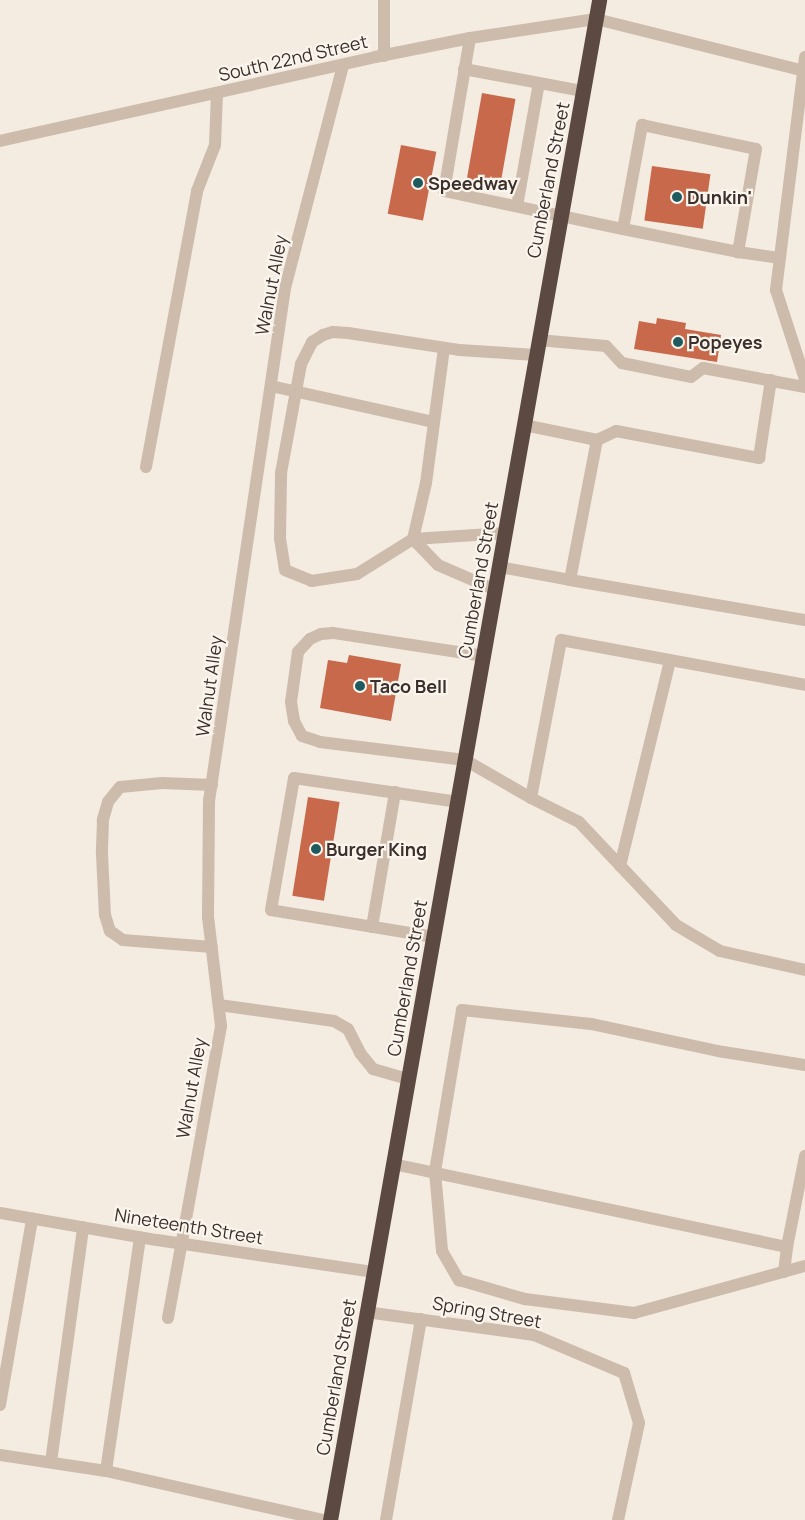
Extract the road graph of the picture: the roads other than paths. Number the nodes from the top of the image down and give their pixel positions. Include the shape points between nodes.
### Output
1 (384, 0) edge
2 (599, 0) edge
3 (596, 19) junction
4 (470, 38) junction
5 (384, 56) junction
6 (805, 57) edge
7 (343, 65) junction
8 (464, 69) junction
9 (804, 71) edge
10 (538, 83) junction
11 (584, 91) junction
12 (217, 93) junction
13 (0, 142) edge
14 (517, 206) junction
15 (560, 214) junction
16 (623, 229) junction
17 (738, 252) junction
18 (779, 258) junction
19 (444, 348) junction
20 (537, 348) junction
21 (805, 379) edge
22 (771, 380) junction
23 (270, 386) junction
24 (805, 387) edge
25 (296, 391) junction
26 (434, 422) junction
27 (524, 425) junction
28 (597, 440) junction
29 (146, 467) dead end
30 (506, 533) junction
31 (413, 539) junction
32 (500, 567) junction
33 (570, 580) junction
34 (496, 590) junction
35 (805, 620) edge
36 (484, 656) junction
37 (670, 661) junction
38 (805, 685) edge
39 (465, 760) junction
40 (212, 785) junction
41 (395, 792) junction
42 (531, 798) junction
43 (458, 802) junction
44 (620, 866) junction
45 (372, 927) junction
46 (434, 937) junction
47 (212, 947) junction
48 (805, 970) edge
49 (219, 1005) junction
50 (805, 1065) edge
51 (408, 1079) junction
52 (805, 1156) edge
53 (393, 1164) junction
54 (436, 1172) junction
55 (0, 1213) edge
56 (32, 1219) junction
57 (83, 1227) junction
58 (140, 1237) junction
59 (181, 1243) junction
60 (787, 1247) junction
61 (805, 1266) edge
62 (373, 1272) junction
63 (784, 1272) junction
64 (366, 1312) junction
65 (168, 1318) dead end
66 (421, 1319) junction
67 (0, 1404) edge
68 (0, 1456) edge
69 (51, 1462) junction
70 (106, 1471) junction
71 (324, 1520) edge
72 (330, 1520) edge
73 (386, 1520) edge
74 (618, 1520) edge

1 - 5 street
2 - 3 highway, Cumberland Street
3 - 4 street, South 22nd Street
3 - 9 street
3 - 11 highway, Cumberland Street
4 - 5 street, South 22nd Street
4 - 8 street
5 - 7 street, South 22nd Street
6 - 9 street
7 - 12 street, South 22nd Street
7 - 23 street, Walnut Alley via 285,288
8 - 10 street
8 - 14 street via 444,191
9 - 18 street
10 - 11 street
10 - 14 street
11 - 15 highway, Cumberland Street
12 - 13 street, South 22nd Street
12 - 29 street via 215,145 197,191
14 - 15 street
15 - 16 street
15 - 20 highway, Cumberland Street
16 - 17 street
16 - 17 street via 642,125 756,149
17 - 18 street
18 - 21 street via 776,290
19 - 20 street
19 - 25 street via 333,332 312,342 301,364
19 - 26 street
20 - 22 street via 606,346 622,363 691,377 704,368
20 - 27 highway, Cumberland Street
22 - 24 street
22 - 28 street via 759,458 616,431
23 - 25 street
23 - 40 street, Walnut Alley
25 - 26 street
25 - 31 street via 281,473 280,539 285,570 312,582 357,574
26 - 31 street via 426,483
27 - 28 street
27 - 30 highway, Cumberland Street
28 - 33 street
30 - 31 street
30 - 32 highway, Cumberland Street
31 - 34 street via 438,565
32 - 33 street
32 - 34 highway, Cumberland Street
33 - 35 street
34 - 36 highway, Cumberland Street
36 - 39 highway, Cumberland Street
36 - 39 street via 333,632 310,638 298,652 294,668 291,702 294,722 302,736 348,746
37 - 38 street
37 - 42 street via 561,640
37 - 44 street
39 - 42 street
39 - 43 highway, Cumberland Street
40 - 47 street, Walnut Alley via 209,801 208,917
40 - 47 street via 162,783 120,788 108,802 103,820 102,854 105,915 110,931 123,940
41 - 43 street
41 - 45 street
41 - 45 street via 294,778 270,910
42 - 44 street via 579,822
43 - 46 highway, Cumberland Street
44 - 48 street via 676,925 720,951
45 - 46 street
46 - 51 highway, Cumberland Street
47 - 49 street, Walnut Alley
49 - 51 street via 334,1021 348,1029 360,1054 373,1069
49 - 59 street, Walnut Alley via 220,1026
50 - 54 street via 718,1051 591,1024 462,1010
51 - 53 highway, Cumberland Street
52 - 60 street
53 - 54 street
53 - 62 highway, Cumberland Street
54 - 60 street
54 - 63 street via 442,1251 459,1280 525,1298 634,1314
55 - 56 street, Nineteenth Street
56 - 57 street, Nineteenth Street
56 - 67 street
57 - 58 street, Nineteenth Street
57 - 69 street
58 - 59 street, Nineteenth Street
58 - 70 street
59 - 62 street, Nineteenth Street
59 - 65 street, Walnut Alley
60 - 63 street
61 - 63 street
62 - 64 highway, Cumberland Street
64 - 66 street, Spring Street
64 - 72 highway, Cumberland Street
66 - 73 street
66 - 74 street, Spring Street via 534,1335 624,1373 639,1423
68 - 69 street
69 - 70 street
70 - 71 street

